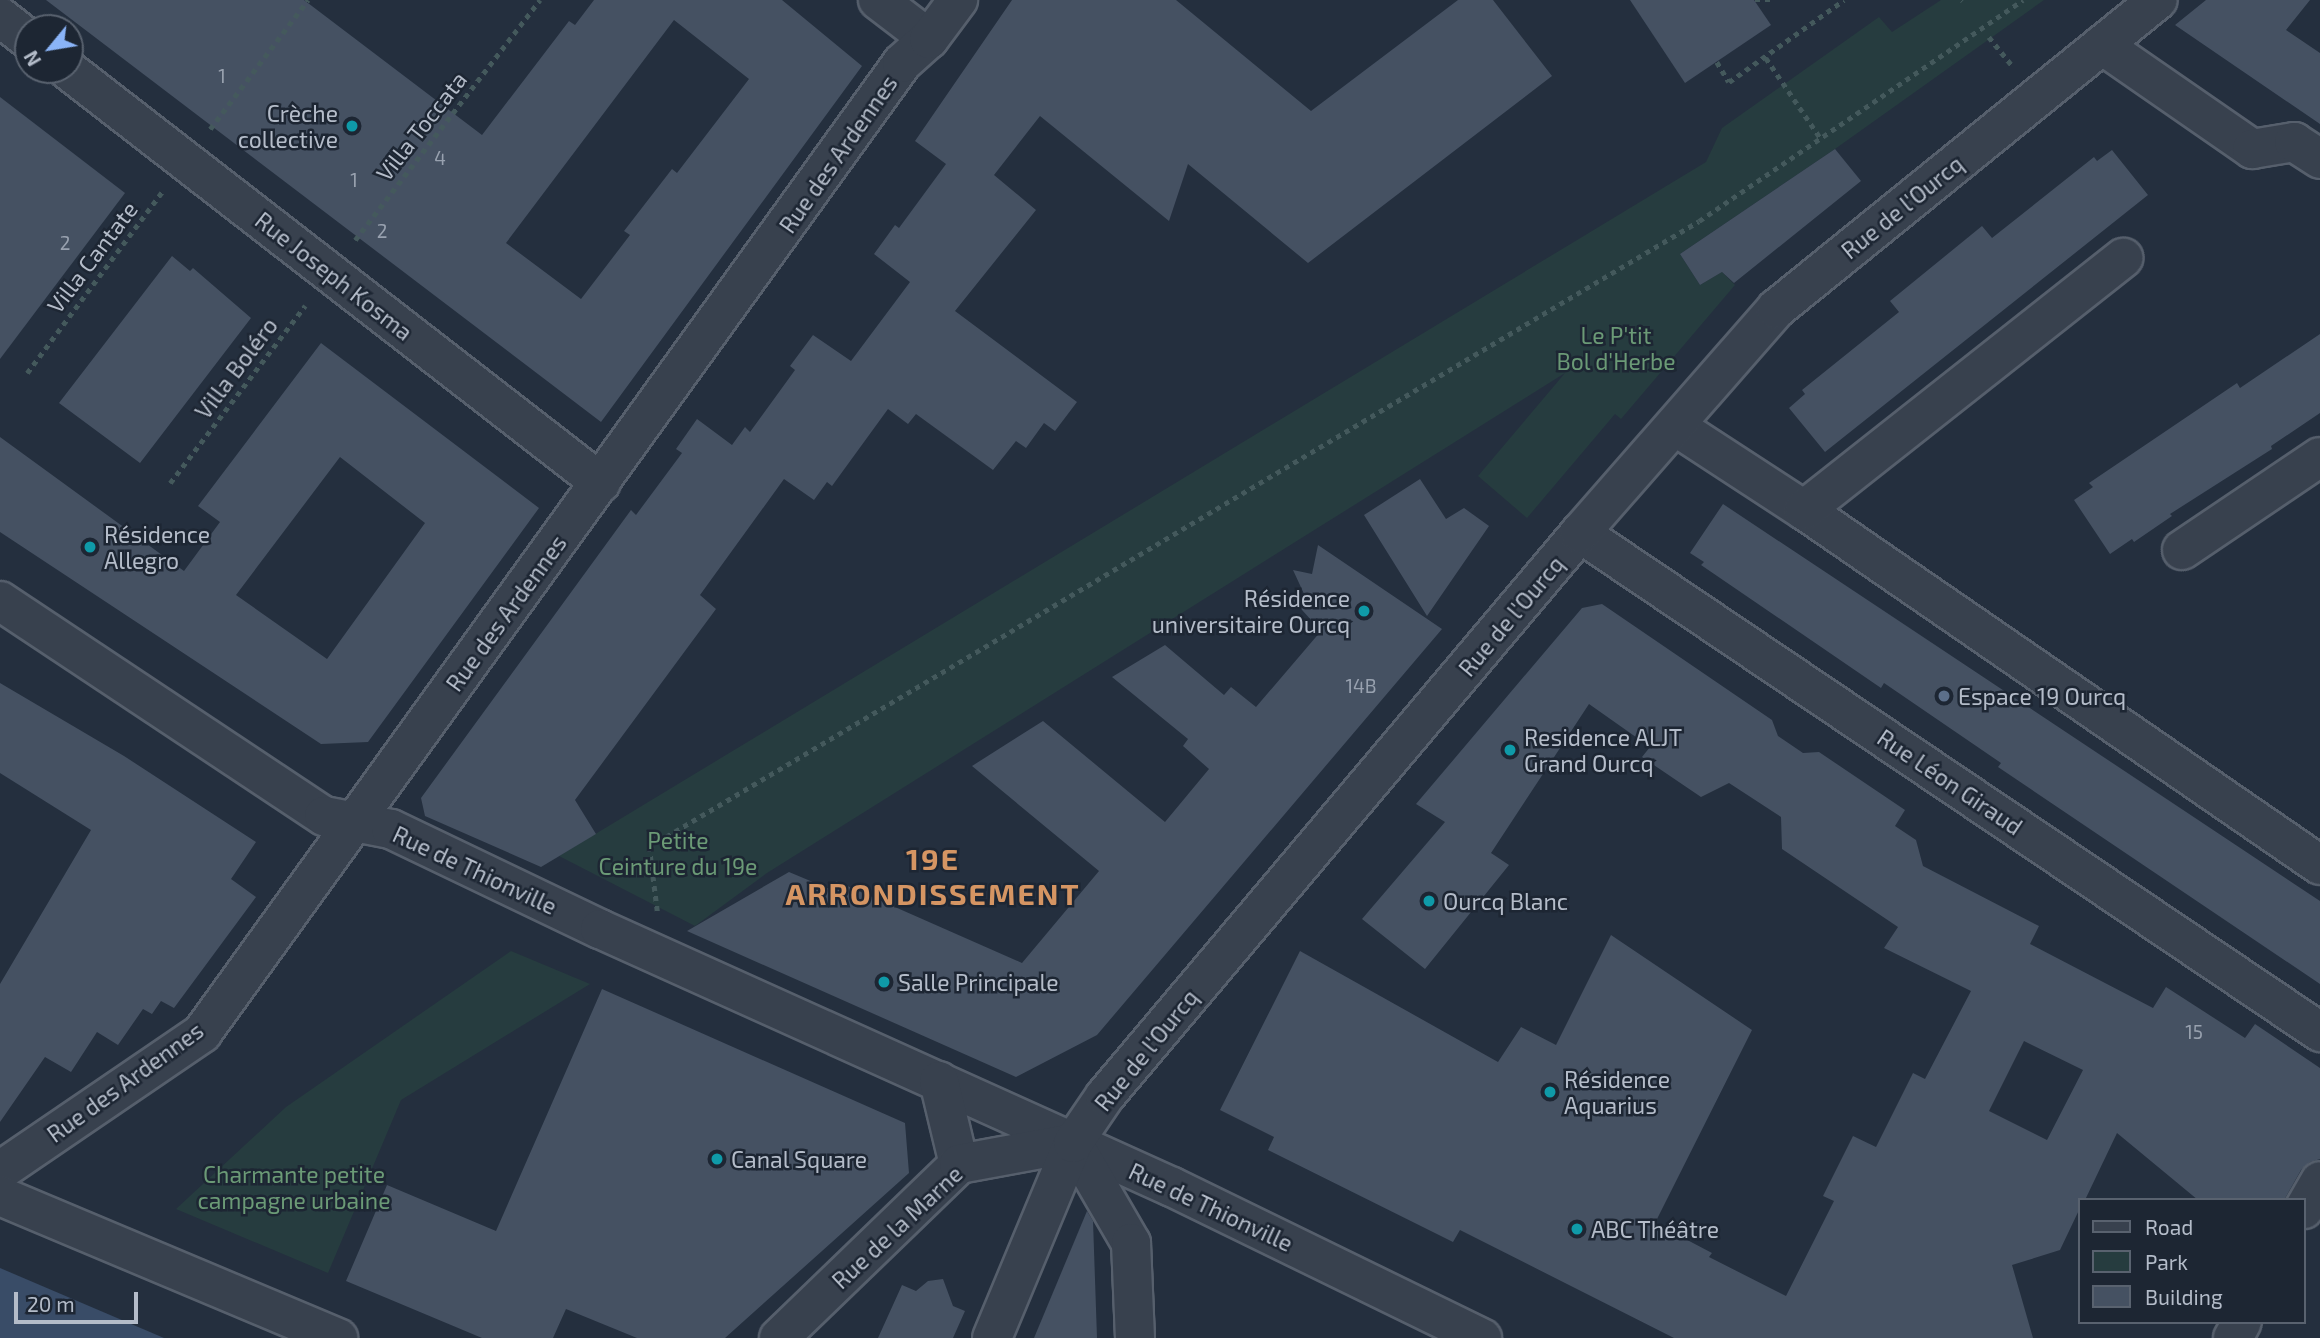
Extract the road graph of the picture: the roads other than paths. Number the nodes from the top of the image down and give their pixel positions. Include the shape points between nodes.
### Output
1 (878, 0) edge
2 (958, 0) edge
3 (2158, 0) edge
4 (0, 17) edge
5 (14, 28) edge
6 (929, 39) junction
7 (2102, 45) junction
8 (84, 82) edge
9 (2320, 159) edge
10 (2123, 258) dead end
11 (1675, 426) junction
12 (2320, 457) edge
13 (601, 483) junction
14 (1804, 510) junction
15 (1580, 533) junction
16 (2182, 550) dead end
17 (0, 601) edge
18 (355, 822) junction
19 (2320, 865) edge
20 (2320, 1032) edge
21 (939, 1081) junction
22 (1073, 1143) junction
23 (959, 1164) junction
24 (0, 1171) edge
25 (2320, 1181) edge
26 (0, 1196) edge
27 (2306, 1206) edge
28 (338, 1338) edge
29 (779, 1338) edge
30 (992, 1338) edge
31 (1135, 1338) edge
32 (1482, 1338) edge

1 - 6 street
2 - 6 street, Rue des Ardennes
3 - 7 street, Rue de l'Ourcq
4 - 5 street
6 - 13 street, Rue des Ardennes via 902,63
7 - 9 street via 2252,149 2294,142
7 - 11 street, Rue de l'Ourcq via 1776,309
8 - 13 street, Rue Joseph Kosma
10 - 14 street
11 - 14 street
11 - 15 street, Rue de l'Ourcq
12 - 16 street
13 - 18 street, Rue des Ardennes
14 - 19 street
15 - 20 street, Rue Léon Giraud
15 - 22 street, Rue de l'Ourcq via 1105,1096
17 - 18 street, Rue de Thionville via 324,816
18 - 21 street, Rue de Thionville via 391,829 600,929
18 - 24 street, Rue des Ardennes via 202,1033
21 - 22 street, Rue de Thionville
21 - 23 street
22 - 23 street, Rue de la Marne
22 - 30 street, Rue de l'Ourcq
22 - 31 street via 1131,1243
22 - 32 street, Rue de Thionville
23 - 29 street, Rue de la Marne
25 - 27 street
26 - 28 street

